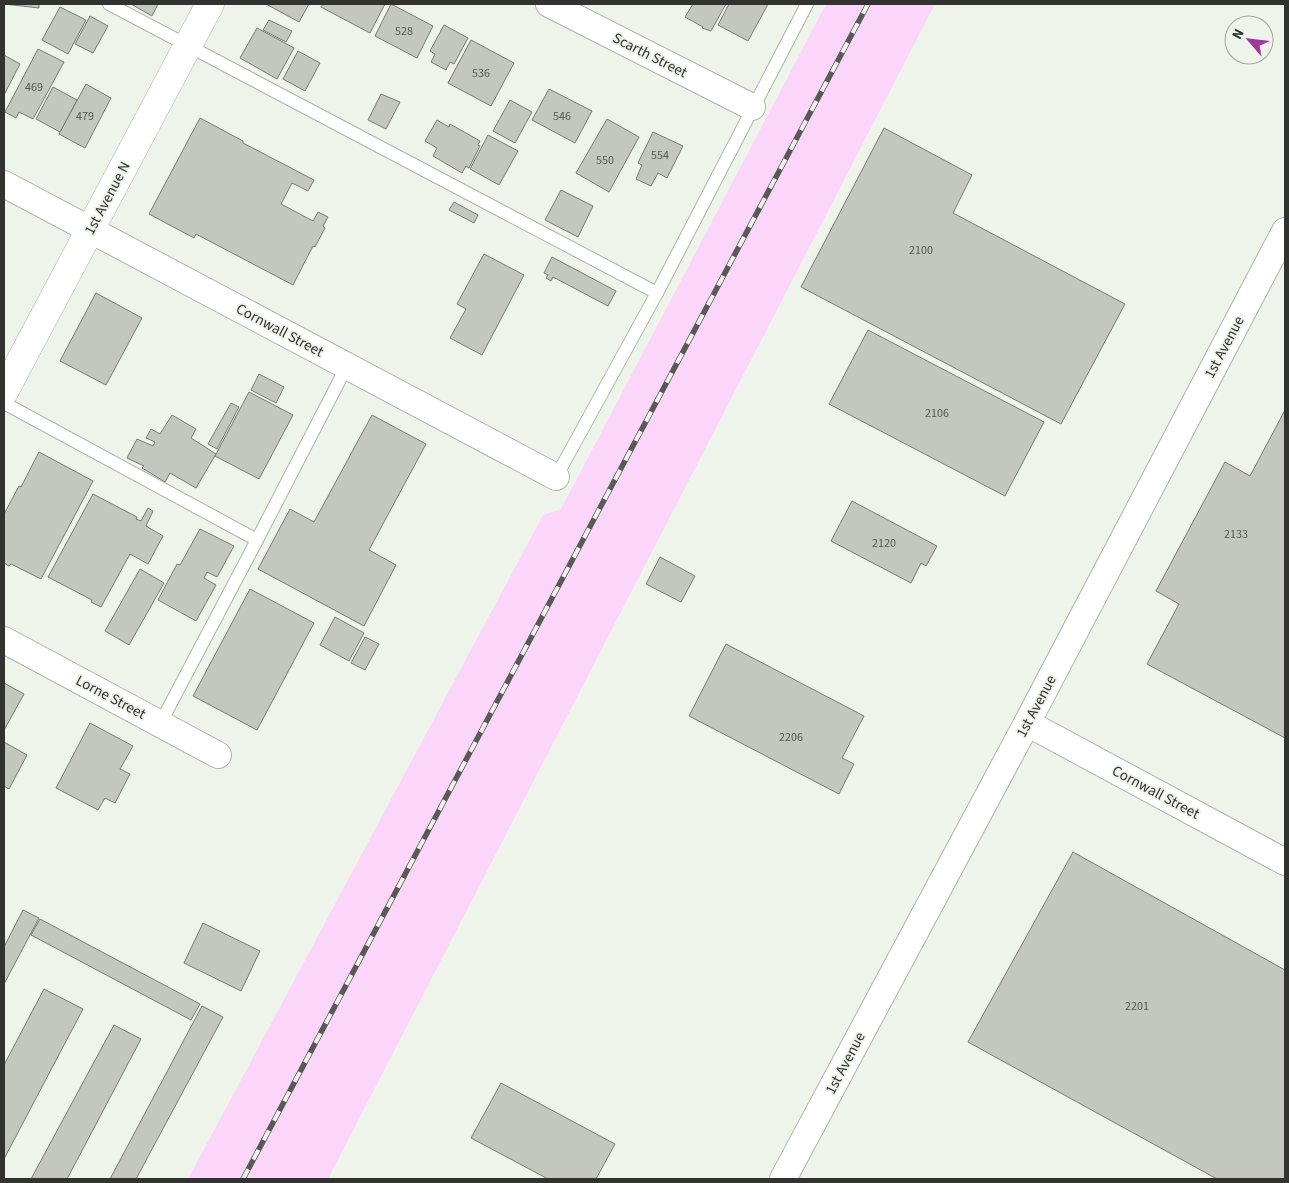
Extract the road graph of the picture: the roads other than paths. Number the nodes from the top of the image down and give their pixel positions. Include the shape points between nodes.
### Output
1 (109, 4) edge
2 (210, 4) edge
3 (549, 4) edge
4 (807, 4) edge
5 (188, 45) junction
6 (752, 107) junction
7 (4, 184) edge
8 (90, 229) junction
9 (1285, 231) edge
10 (657, 293) junction
11 (347, 366) junction
12 (4, 392) edge
13 (4, 403) edge
14 (556, 477) joint
15 (257, 540) junction
16 (4, 640) edge
17 (1027, 723) junction
18 (160, 724) junction
19 (218, 755) dead end
20 (1285, 862) edge
21 (783, 1179) edge

1 - 5 lane
2 - 5 street, 1st Avenue N
3 - 6 street, Scarth Street
4 - 6 lane
5 - 8 street, 1st Avenue N
5 - 10 lane
6 - 10 lane
7 - 8 street, Cornwall Street
8 - 11 street, Cornwall Street
8 - 12 street, 1st Avenue N
9 - 17 street, 1st Avenue
10 - 14 lane
11 - 14 street, Cornwall Street
11 - 15 lane
13 - 15 lane
15 - 18 lane
16 - 18 street, Lorne Street
17 - 20 street, Cornwall Street
17 - 21 street, 1st Avenue
18 - 19 street, Lorne Street

